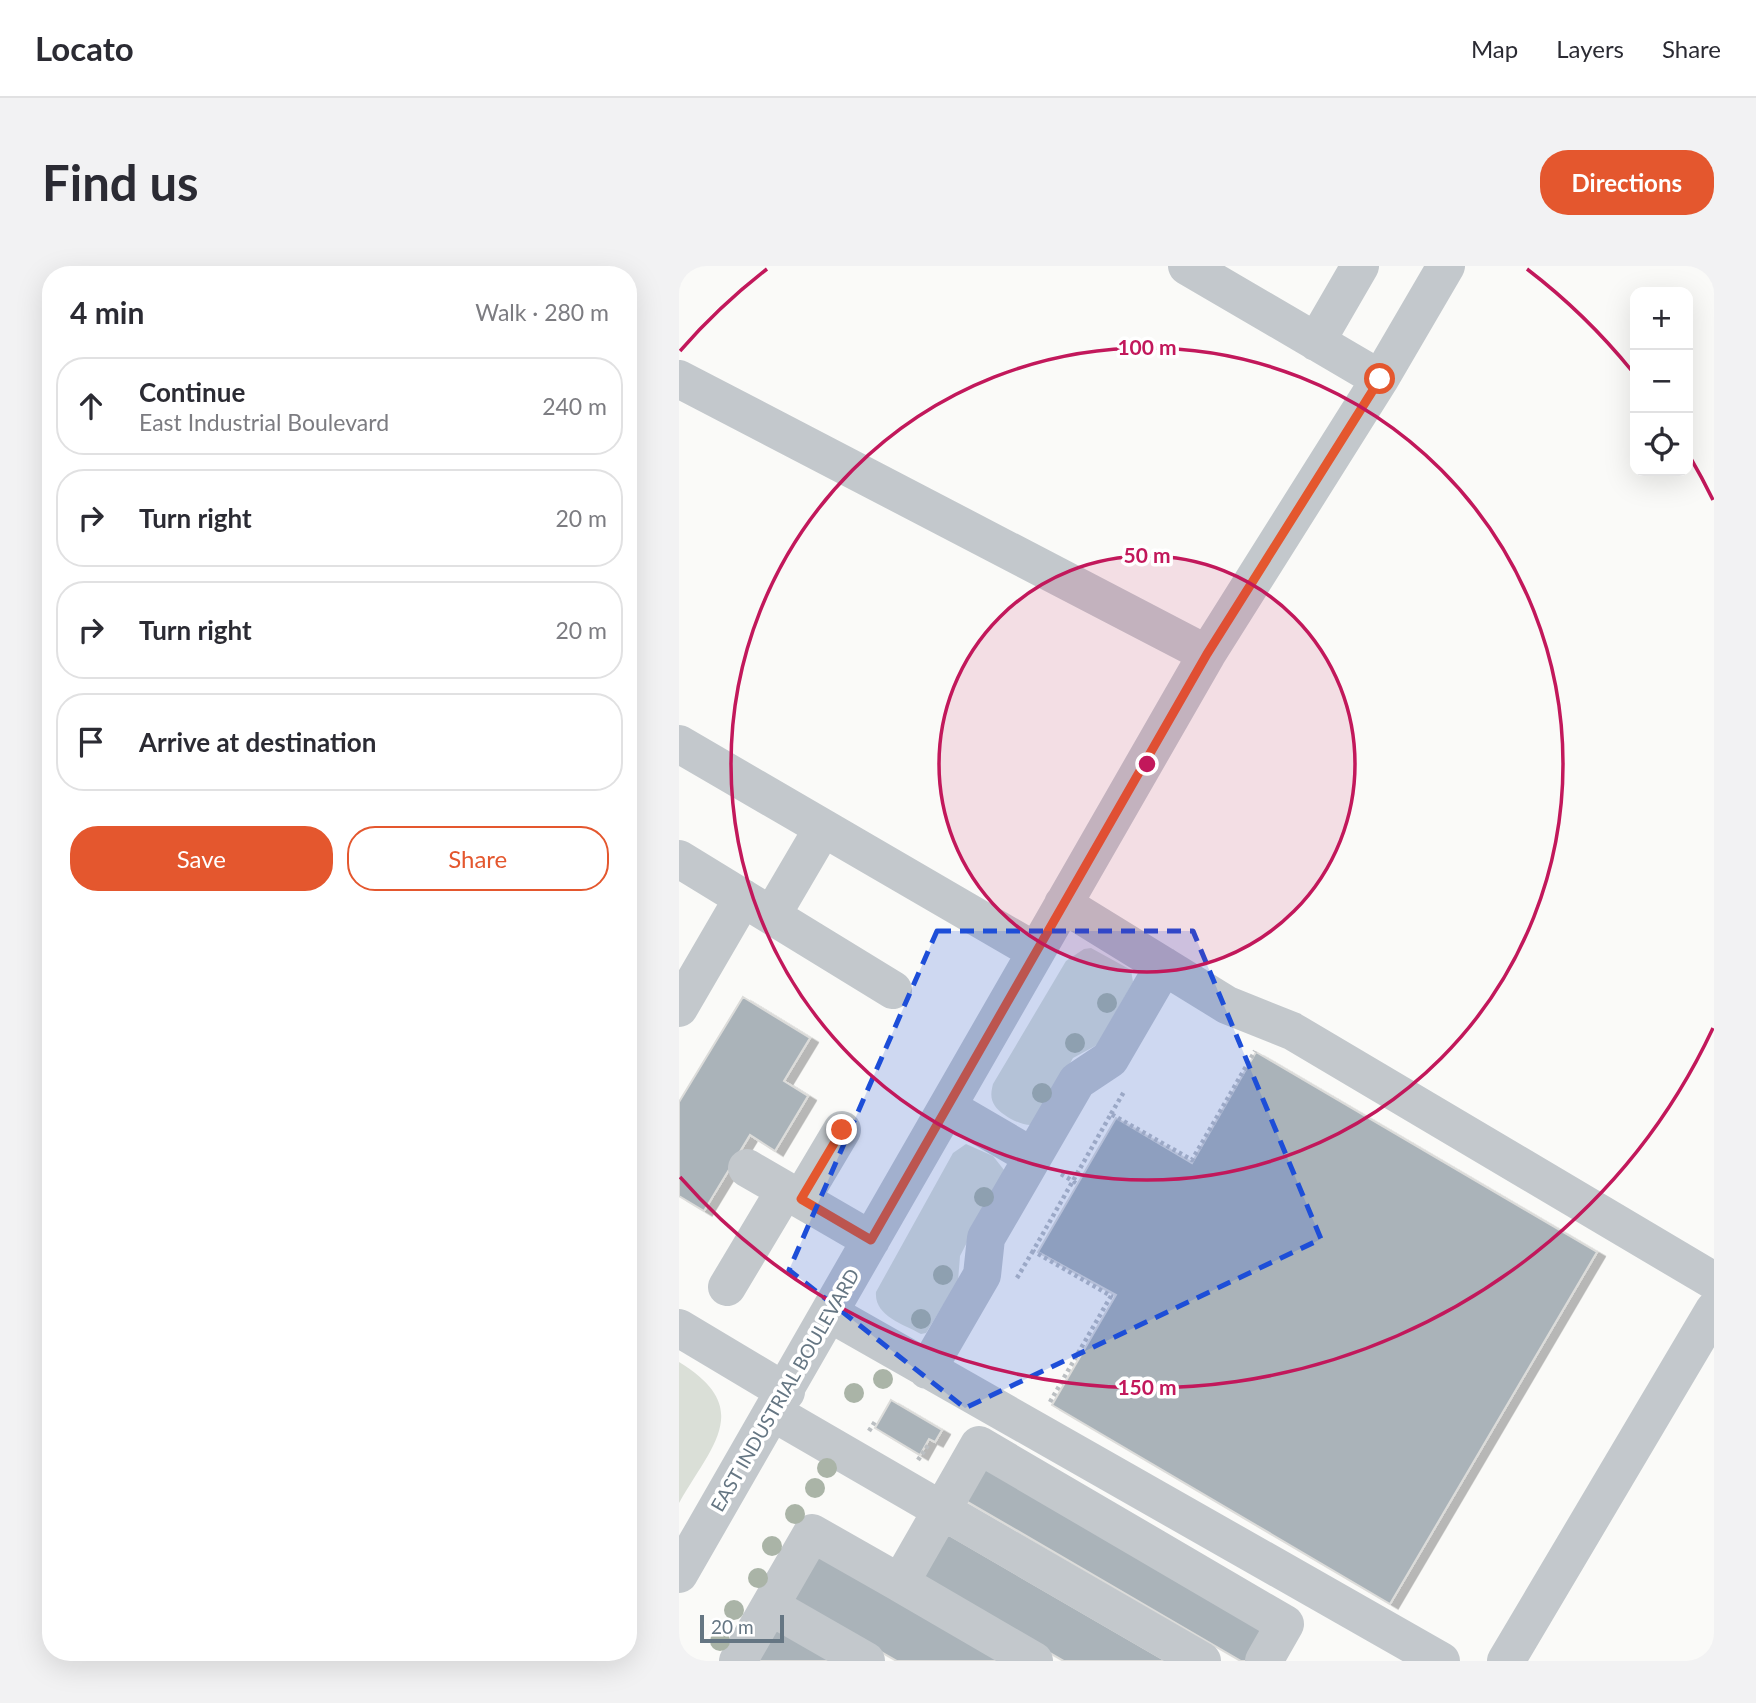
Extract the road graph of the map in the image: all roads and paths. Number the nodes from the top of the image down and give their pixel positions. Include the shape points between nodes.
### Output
1 (1187, 266) edge
2 (1360, 266) edge
3 (1446, 266) edge
4 (1316, 342) junction
5 (679, 379) edge
6 (1380, 379) junction
7 (1207, 654) junction
8 (679, 744) edge
9 (823, 828) junction
10 (679, 859) edge
11 (1063, 904) junction
12 (757, 907) junction
13 (1035, 951) junction
14 (1164, 966) junction
15 (893, 990) dead end
16 (679, 1008) edge
17 (1259, 1044) dead end
18 (1126, 1089) dead end
19 (947, 1107) junction
20 (1111, 1114) junction
21 (842, 1130) dead end
22 (1033, 1157) junction
23 (747, 1168) dead end
24 (793, 1194) junction
25 (871, 1240) junction
26 (1033, 1251) junction
27 (1017, 1278) dead end
28 (1714, 1281) edge
29 (727, 1287) dead end
30 (1714, 1310) edge
31 (831, 1314) junction
32 (679, 1328) edge
33 (927, 1370) junction
34 (780, 1402) junction
35 (1048, 1406) dead end
36 (943, 1509) junction
37 (679, 1574) edge
38 (900, 1583) junction
39 (770, 1606) junction
40 (738, 1661) edge
41 (866, 1661) edge
42 (1034, 1661) edge
43 (1202, 1661) edge
44 (1264, 1661) edge
45 (1441, 1661) edge
46 (1506, 1661) edge

1 - 4 street
2 - 4 street
3 - 6 street, EAST INDUSTRIAL BOULEVARD
4 - 6 street
5 - 7 street
6 - 7 street, EAST INDUSTRIAL BOULEVARD
7 - 11 street, EAST INDUSTRIAL BOULEVARD
8 - 9 street
9 - 12 street
9 - 13 street
10 - 12 street
11 - 13 street, EAST INDUSTRIAL BOULEVARD
11 - 14 street
12 - 15 street
12 - 16 street
13 - 19 street, EAST INDUSTRIAL BOULEVARD
14 - 22 street via 1110,1059 1077,1081
14 - 28 street via 1227,1004 1292,1031
17 - 20 path via 1192,1160
18 - 20 path
19 - 22 street
19 - 25 street, EAST INDUSTRIAL BOULEVARD
20 - 26 path
21 - 24 street
22 - 33 street via 986,1238 982,1275
23 - 24 street
24 - 25 street
24 - 29 street
25 - 31 street, EAST INDUSTRIAL BOULEVARD
26 - 27 path
26 - 35 path via 1111,1296
30 - 46 street
31 - 33 street
31 - 34 street, EAST INDUSTRIAL BOULEVARD
32 - 34 street
33 - 45 street
34 - 36 street
34 - 37 street, EAST INDUSTRIAL BOULEVARD
36 - 38 street
36 - 43 street
36 - 44 street via 979,1445 1285,1624
38 - 39 street via 813,1534
38 - 42 street
39 - 40 street
39 - 41 street

